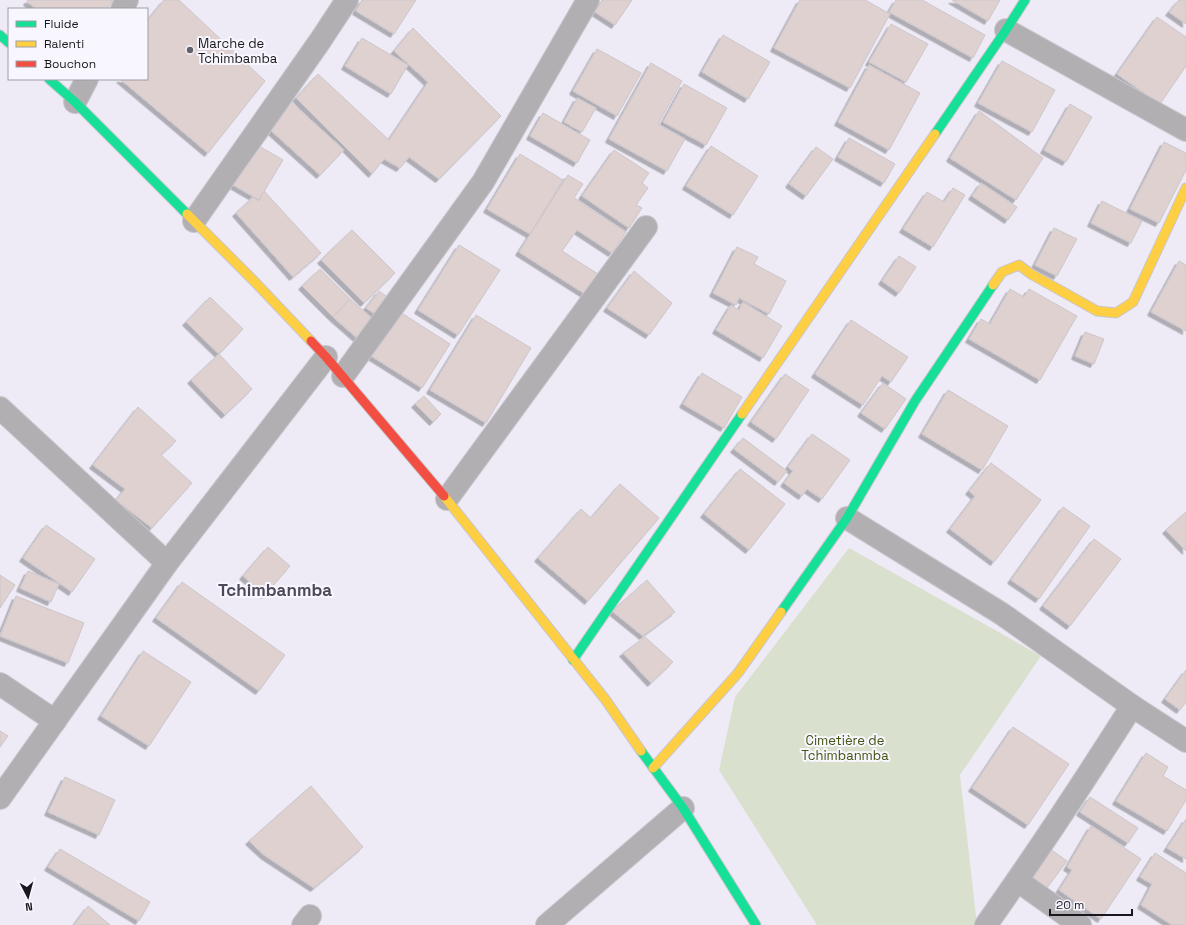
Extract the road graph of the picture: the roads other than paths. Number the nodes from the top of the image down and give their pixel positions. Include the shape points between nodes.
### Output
1 (347, 0) edge
2 (588, 0) edge
3 (1025, 0) edge
4 (1006, 30) junction
5 (0, 35) edge
6 (8, 42) edge
7 (50, 80) edge
8 (86, 80) edge
9 (75, 102) junction
10 (1186, 130) edge
11 (1186, 188) edge
12 (194, 220) junction
13 (646, 227) dead end
14 (326, 357) junction
15 (343, 376) junction
16 (0, 408) edge
17 (448, 500) junction
18 (847, 518) junction
19 (167, 563) junction
20 (573, 660) junction
21 (0, 684) edge
22 (1132, 706) junction
23 (55, 721) junction
24 (1186, 741) edge
25 (653, 768) junction
26 (0, 798) edge
27 (683, 808) junction
28 (1018, 881) junction
29 (547, 925) edge
30 (756, 925) edge
31 (986, 925) edge
32 (1080, 925) edge

1 - 12 street
2 - 15 street via 483,182
3 - 4 main road
4 - 10 street
4 - 20 main road
5 - 6 main road
7 - 9 main road
8 - 9 street
9 - 12 main road
11 - 18 main road via 1133,302 1116,313 1097,311 1030,274 1019,265 1002,272 915,401
12 - 14 main road
13 - 17 street
14 - 15 main road
14 - 19 street
15 - 17 main road
16 - 19 street
17 - 20 main road
18 - 22 street via 1002,614
18 - 25 main road via 738,673
19 - 23 street
20 - 25 main road via 605,699
21 - 23 street
22 - 24 street
22 - 28 street
23 - 26 street
25 - 27 main road
27 - 29 street
27 - 30 main road
28 - 31 street
28 - 32 street

